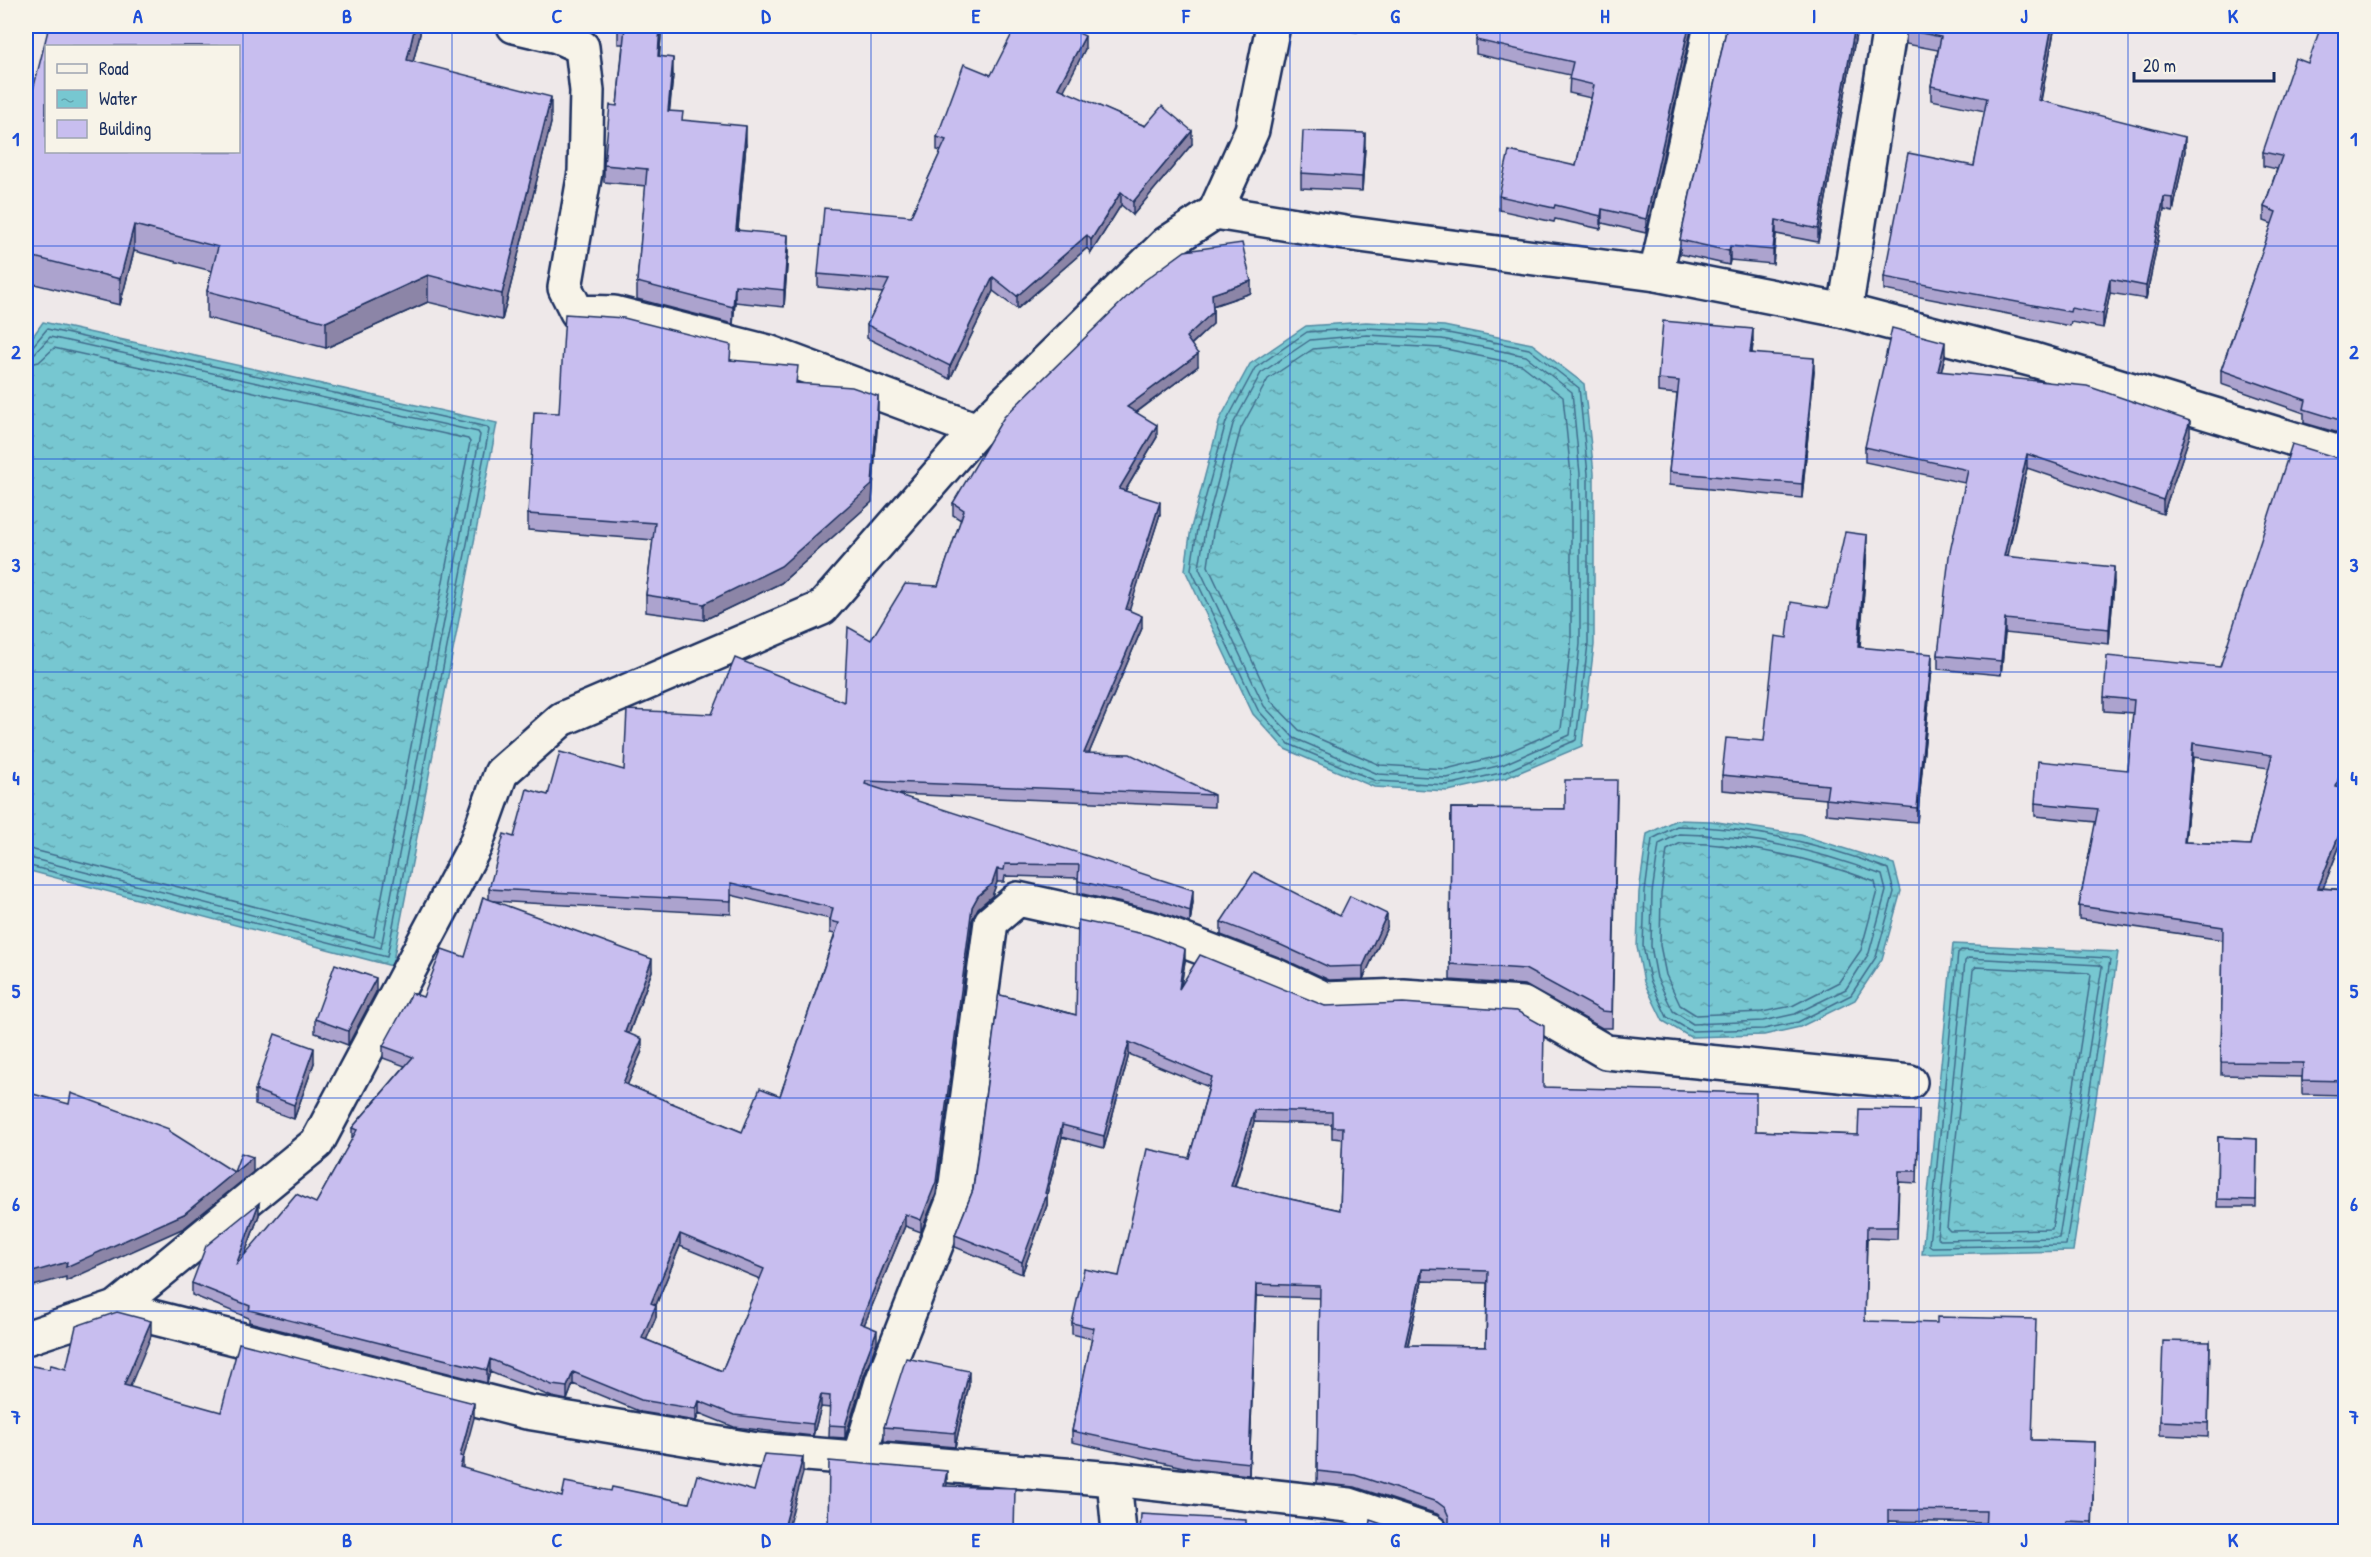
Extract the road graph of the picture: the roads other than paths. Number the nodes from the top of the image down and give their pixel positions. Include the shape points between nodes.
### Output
1 (514, 26) edge
2 (1273, 26) edge
3 (1711, 26) edge
4 (1890, 26) edge
5 (1215, 212) junction
6 (1656, 274) junction
7 (1845, 311) junction
8 (977, 430) junction
9 (2346, 455) edge
10 (1910, 1082) dead end
11 (116, 1308) junction
12 (26, 1338) edge
13 (859, 1458) junction
14 (1114, 1479) junction
15 (1119, 1532) edge
16 (1431, 1532) edge

1 - 8 street via 557,36 582,47 587,91 585,171 565,288 577,312 614,313 768,352
2 - 5 street via 1252,130
3 - 6 street
4 - 7 street
5 - 6 street via 1356,235
5 - 8 street via 1166,244
6 - 7 street
7 - 9 street via 2034,360
8 - 11 street via 822,608 562,719 501,773 475,846 317,1143
10 - 13 street via 1606,1052 1523,1004 1403,996 1325,999 1274,975 1153,929 1018,899 991,922 954,1199 882,1382
11 - 12 street
11 - 13 street via 527,1412 758,1450
13 - 14 street
14 - 15 street
14 - 16 street via 1349,1505

